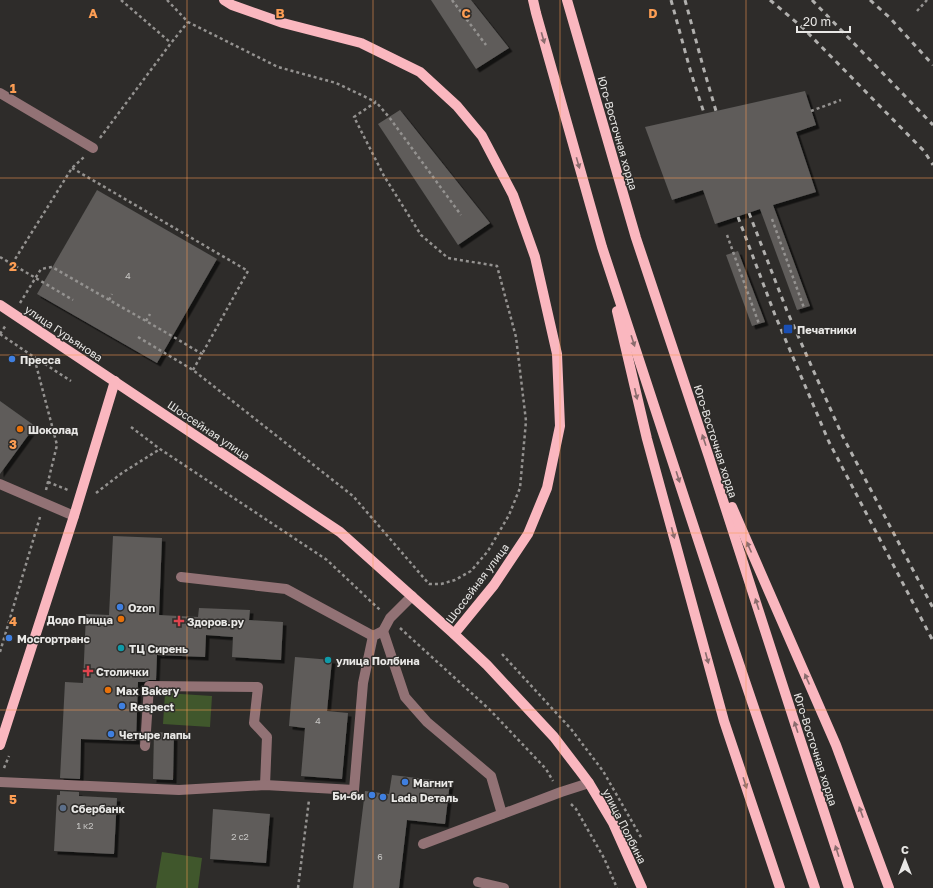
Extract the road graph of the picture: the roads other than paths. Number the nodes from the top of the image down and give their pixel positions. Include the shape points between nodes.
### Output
1 (224, 0) edge
2 (533, 0) edge
3 (567, 0) edge
4 (0, 93) edge
5 (93, 148) road end
6 (602, 247) junction
7 (0, 305) edge
8 (115, 381) junction
9 (710, 457) junction
10 (0, 484) edge
11 (74, 516) junction
12 (181, 576) dead end
13 (412, 596) junction
14 (383, 631) junction
15 (454, 634) junction
16 (373, 636) junction
17 (0, 745) edge
18 (145, 746) dead end
19 (1, 777) edge
20 (588, 783) junction
21 (265, 785) junction
22 (502, 814) junction
23 (423, 844) dead end
24 (478, 882) dead end
25 (504, 888) edge
26 (642, 888) edge
27 (780, 888) edge
28 (815, 888) edge
29 (849, 888) edge
30 (889, 888) edge

1 - 15 main road, Шоссейная улица via 284,23 361,43 420,72 457,106 482,136 513,194 535,257 557,354 560,426 548,488 528,534 494,585
2 -> 6 main road
9 -> 3 main road, Юго-Восточная хорда via 636,238
4 - 5 lane
6 -> 27 main road via 647,439 724,721
6 -> 28 main road
7 - 8 main road, улица Гурьянова
8 - 11 main road
8 - 13 main road, Шоссейная улица via 340,532
29 -> 9 main road, Юго-Восточная хорда
30 -> 9 main road via 836,745
10 - 11 lane
11 - 17 main road
12 - 16 lane via 286,589
13 - 14 lane via 390,618
13 - 15 main road, Шоссейная улица
14 - 16 lane
14 - 22 lane via 405,697 427,722 491,776
15 - 20 main road, улица Полбина via 554,737
16 - 21 lane via 363,683 354,790
18 - 21 lane via 149,686 258,687 254,723 267,737
19 - 21 lane via 179,790
20 - 22 lane
20 - 26 main road, улица Полбина via 612,823
22 - 23 lane
24 - 25 lane

